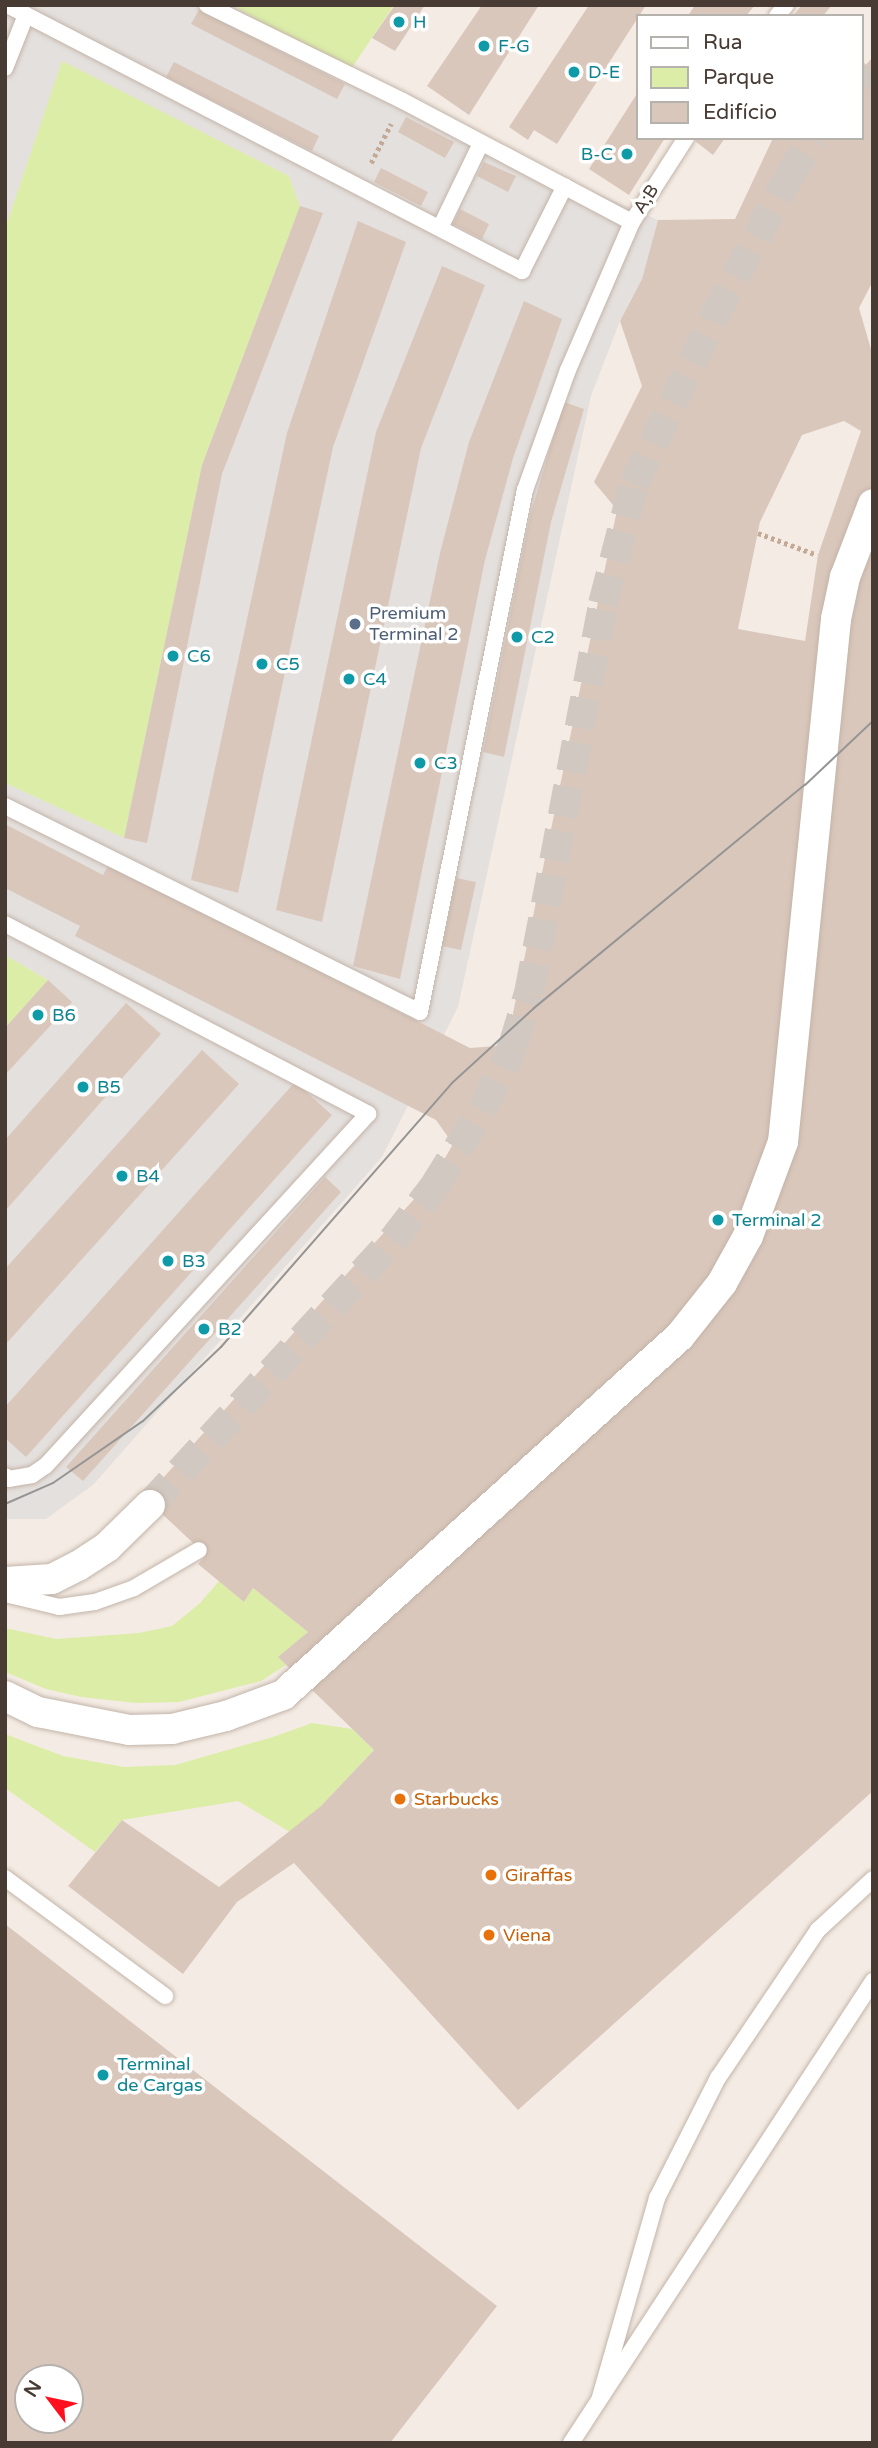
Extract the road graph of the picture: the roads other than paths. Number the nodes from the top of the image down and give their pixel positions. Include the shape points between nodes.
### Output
1 (7, 5) edge
2 (207, 5) edge
3 (26, 15) junction
4 (5, 68) edge
5 (685, 140) edge
6 (481, 143) junction
7 (565, 186) junction
8 (632, 222) junction
9 (440, 228) junction
10 (873, 504) edge
11 (5, 806) edge
12 (5, 924) edge
13 (7, 1478) edge
14 (150, 1505) tunnel mouth
15 (200, 1550) dead end
16 (5, 1582) edge
17 (5, 1594) edge
18 (5, 1696) edge
19 (5, 1878) edge
20 (873, 1879) edge
21 (873, 1981) edge
22 (165, 1996) dead end
23 (600, 2397) junction
24 (571, 2443) edge

1 - 3 lane
2 - 6 lane
3 - 4 lane
3 - 9 lane
5 - 8 lane, A;B
6 - 7 lane
6 - 9 lane
7 - 8 lane
7 - 9 lane via 522,271
8 - 11 lane, A;B via 568,370 525,490 420,1012
10 - 18 street via 845,577 836,619 783,1142 748,1236 722,1283 680,1336 283,1695 199,1723 129,1730 38,1712
12 - 13 lane via 368,1114 45,1466 32,1475
14 - 16 street via 107,1547 78,1566 52,1579
15 - 17 lane via 165,1572 95,1602 59,1606
19 - 22 lane
20 - 23 lane via 818,1930 718,2078 657,2198
21 - 23 lane
23 - 24 lane

